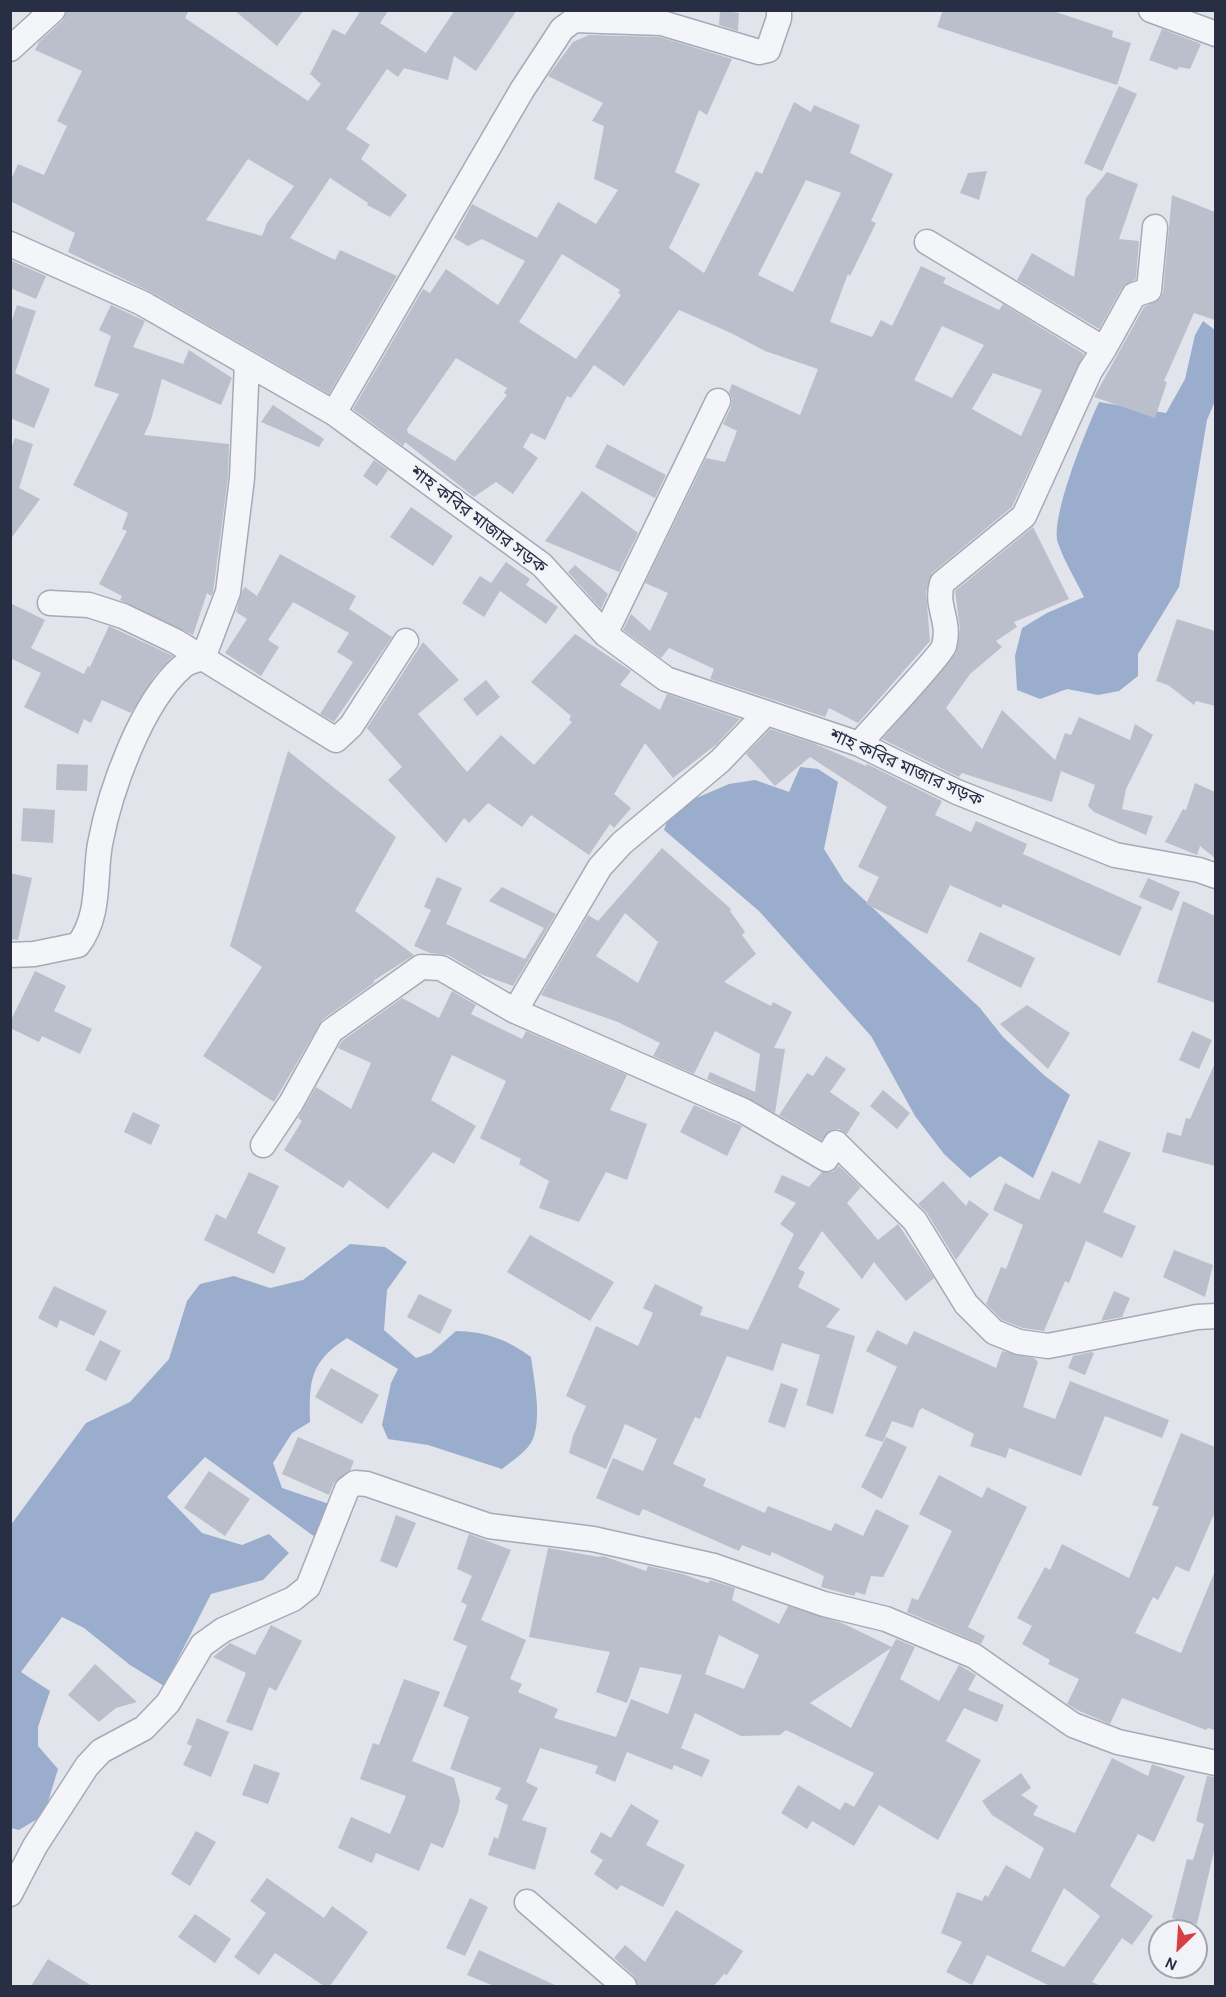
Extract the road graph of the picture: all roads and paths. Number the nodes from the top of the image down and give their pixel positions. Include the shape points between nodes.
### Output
1 (53, 10) edge
2 (779, 10) edge
3 (1151, 10) edge
4 (1215, 34) edge
5 (10, 49) edge
6 (1155, 227) dead end
7 (927, 242) dead end
8 (10, 244) edge
9 (1104, 350) junction
10 (247, 363) junction
11 (718, 401) dead end
12 (334, 413) junction
13 (50, 603) dead end
14 (605, 634) junction
15 (406, 641) dead end
16 (203, 658) junction
17 (766, 713) junction
18 (859, 744) junction
19 (1215, 876) edge
20 (10, 955) edge
21 (515, 1011) junction
22 (263, 1145) dead end
23 (1215, 1316) edge
24 (1214, 1759) edge
25 (10, 1894) edge
26 (527, 1902) dead end
27 (624, 1986) edge

1 - 5 street
2 - 12 street via 768,50 759,52 662,23 574,20 562,29 522,90
3 - 4 street
6 - 9 street via 1149,290 1134,295
7 - 9 street
8 - 10 street, শাহ কবির মাজার সড়ক via 142,303
9 - 18 street via 1090,371 1024,516 942,583 938,599 946,620 944,648
10 - 12 street, শাহ কবির মাজার সড়ক
10 - 16 street via 242,478 228,592
11 - 14 street
12 - 14 street, শাহ কবির মাজার সড়ক via 542,565
13 - 16 street via 89,605 123,616
14 - 17 street, শাহ কবির মাজার সড়ক via 666,679
15 - 16 street via 351,726 336,740
16 - 20 street via 184,665 160,690 113,790 100,845 93,913 85,935 78,945
17 - 18 street, শাহ কবির মাজার সড়ক
17 - 21 street via 720,762 622,843 600,867
18 - 19 street, শাহ কবির মাজার সড়ক via 957,792 1115,855
21 - 22 street via 441,968 421,967 331,1031
21 - 23 street via 744,1110 826,1159 837,1143 915,1221 966,1304 994,1332 1019,1342 1048,1346
24 - 25 street via 1118,1742 1073,1725 974,1656 886,1619 824,1604 714,1566 593,1539 489,1526 355,1483 347,1489 308,1587 294,1599 223,1630 202,1645 168,1703 144,1728 101,1751 87,1766 35,1846
26 - 27 street

